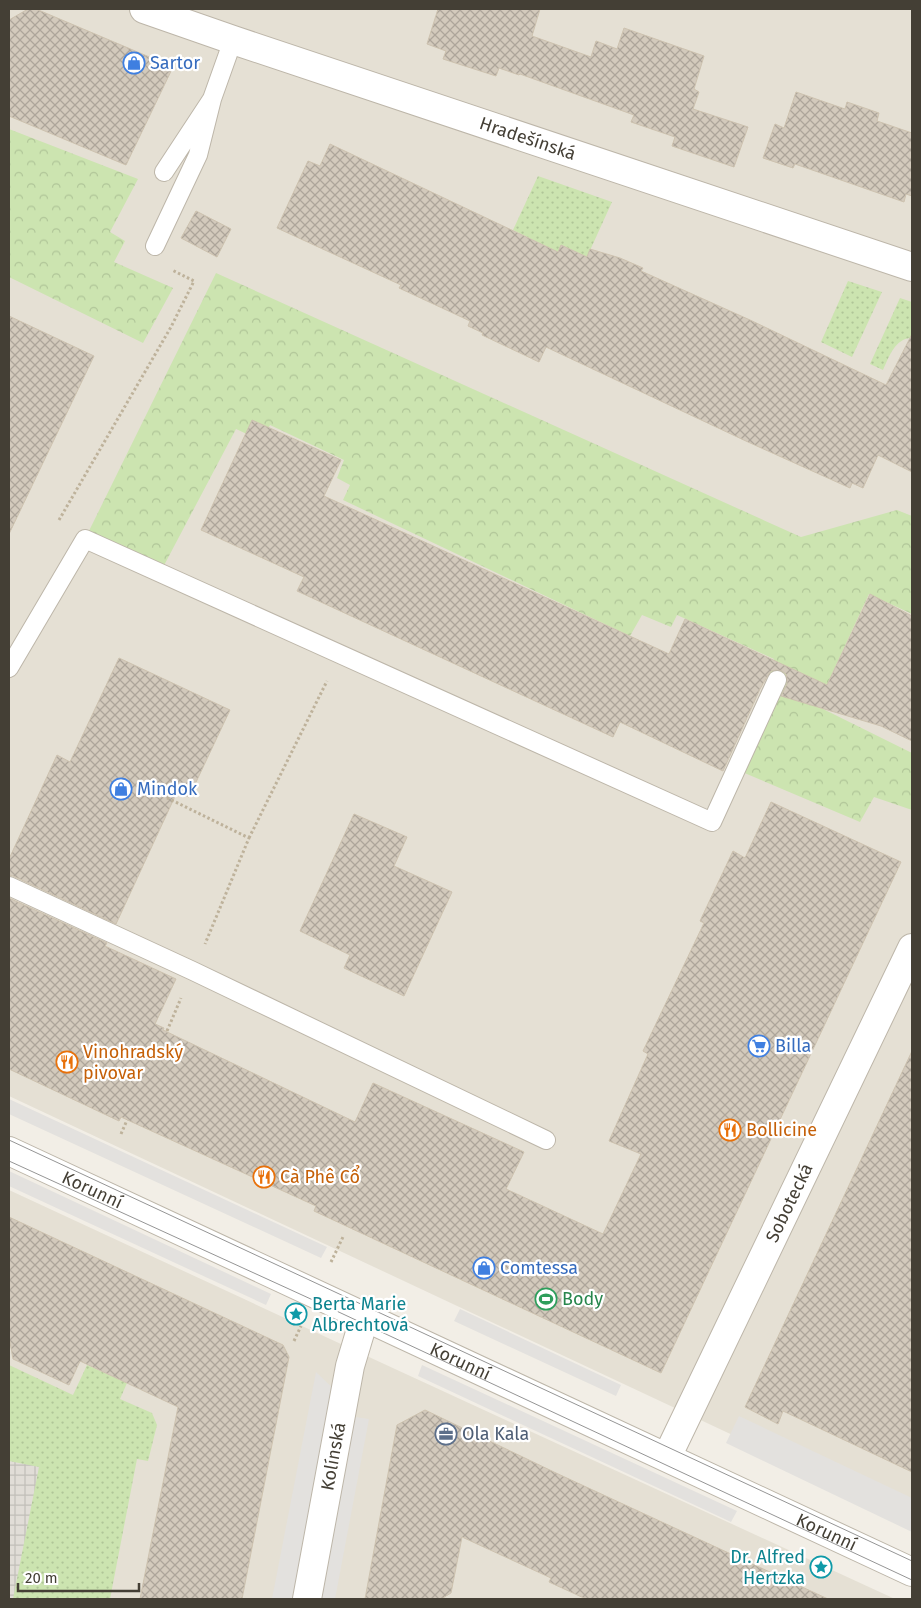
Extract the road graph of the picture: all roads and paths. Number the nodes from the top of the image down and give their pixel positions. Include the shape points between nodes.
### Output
1 (144, 9) edge
2 (233, 40) junction
3 (212, 98) junction
4 (164, 172) dead end
5 (156, 246) joint
6 (912, 267) edge
7 (57, 525) dead end
8 (341, 654) junction
9 (9, 668) edge
10 (777, 680) dead end
11 (148, 789) dead end
12 (249, 838) junction
13 (9, 886) edge
14 (206, 944) dead end
15 (912, 948) edge
16 (127, 1120) dead end
17 (121, 1134) dead end
18 (546, 1140) dead end
19 (9, 1151) edge
20 (365, 1316) junction
21 (667, 1457) junction
22 (912, 1572) edge
23 (306, 1599) edge

1 - 2 street, Hradešínská
2 - 3 lane
2 - 6 street, Hradešínská
3 - 4 lane
3 - 5 lane via 198,154
5 - 7 path via 150,258 194,281
8 - 9 lane via 84,539
8 - 10 lane via 712,822
8 - 12 path
11 - 12 path
12 - 14 path
13 - 18 lane
15 - 21 street, Sobotecká
16 - 17 path
19 - 20 street, Korunní
20 - 21 street, Korunní
20 - 23 street, Kolínská via 350,1366
21 - 22 street, Korunní

